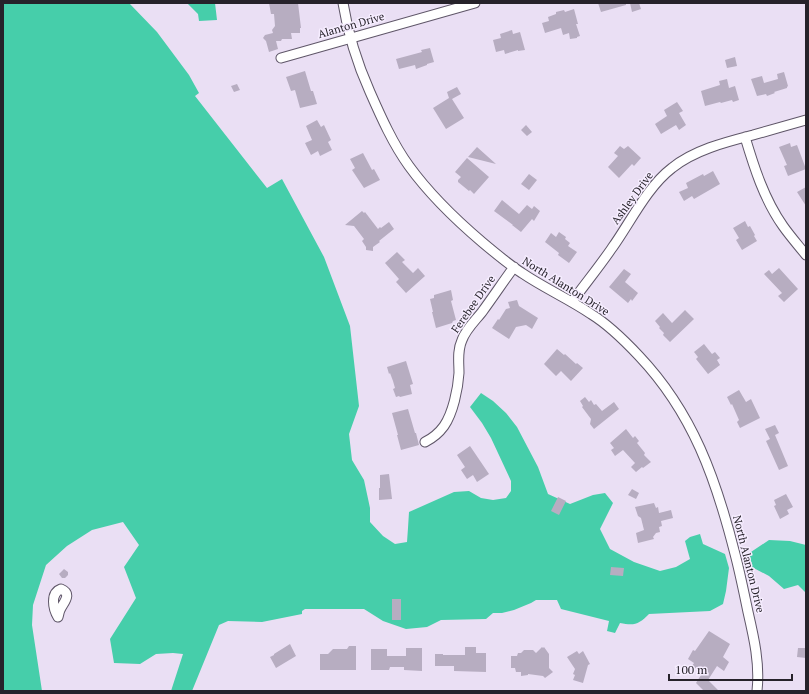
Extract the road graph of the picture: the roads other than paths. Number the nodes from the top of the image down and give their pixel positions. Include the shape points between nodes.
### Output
1 (344, 3) edge
2 (475, 3) edge
3 (350, 38) junction
4 (281, 58) dead end
5 (806, 120) edge
6 (745, 137) junction
7 (806, 255) edge
8 (514, 267) junction
9 (572, 302) junction
10 (425, 442) dead end
11 (757, 691) edge

1 - 3 street, North Alanton Drive
2 - 3 street, Alanton Drive
3 - 4 street, Alanton Drive
3 - 8 street, North Alanton Drive via 376,106 409,166 445,208
5 - 6 street, Ashley Drive
6 - 7 street via 770,204
6 - 9 street, Ashley Drive via 718,144 671,168 642,202
8 - 9 street, North Alanton Drive
8 - 10 street, Ferebee Drive via 462,339 457,386 448,419 438,434
9 - 11 street, North Alanton Drive via 590,312 639,356 668,391 696,438 718,495 741,578 755,640 759,677

